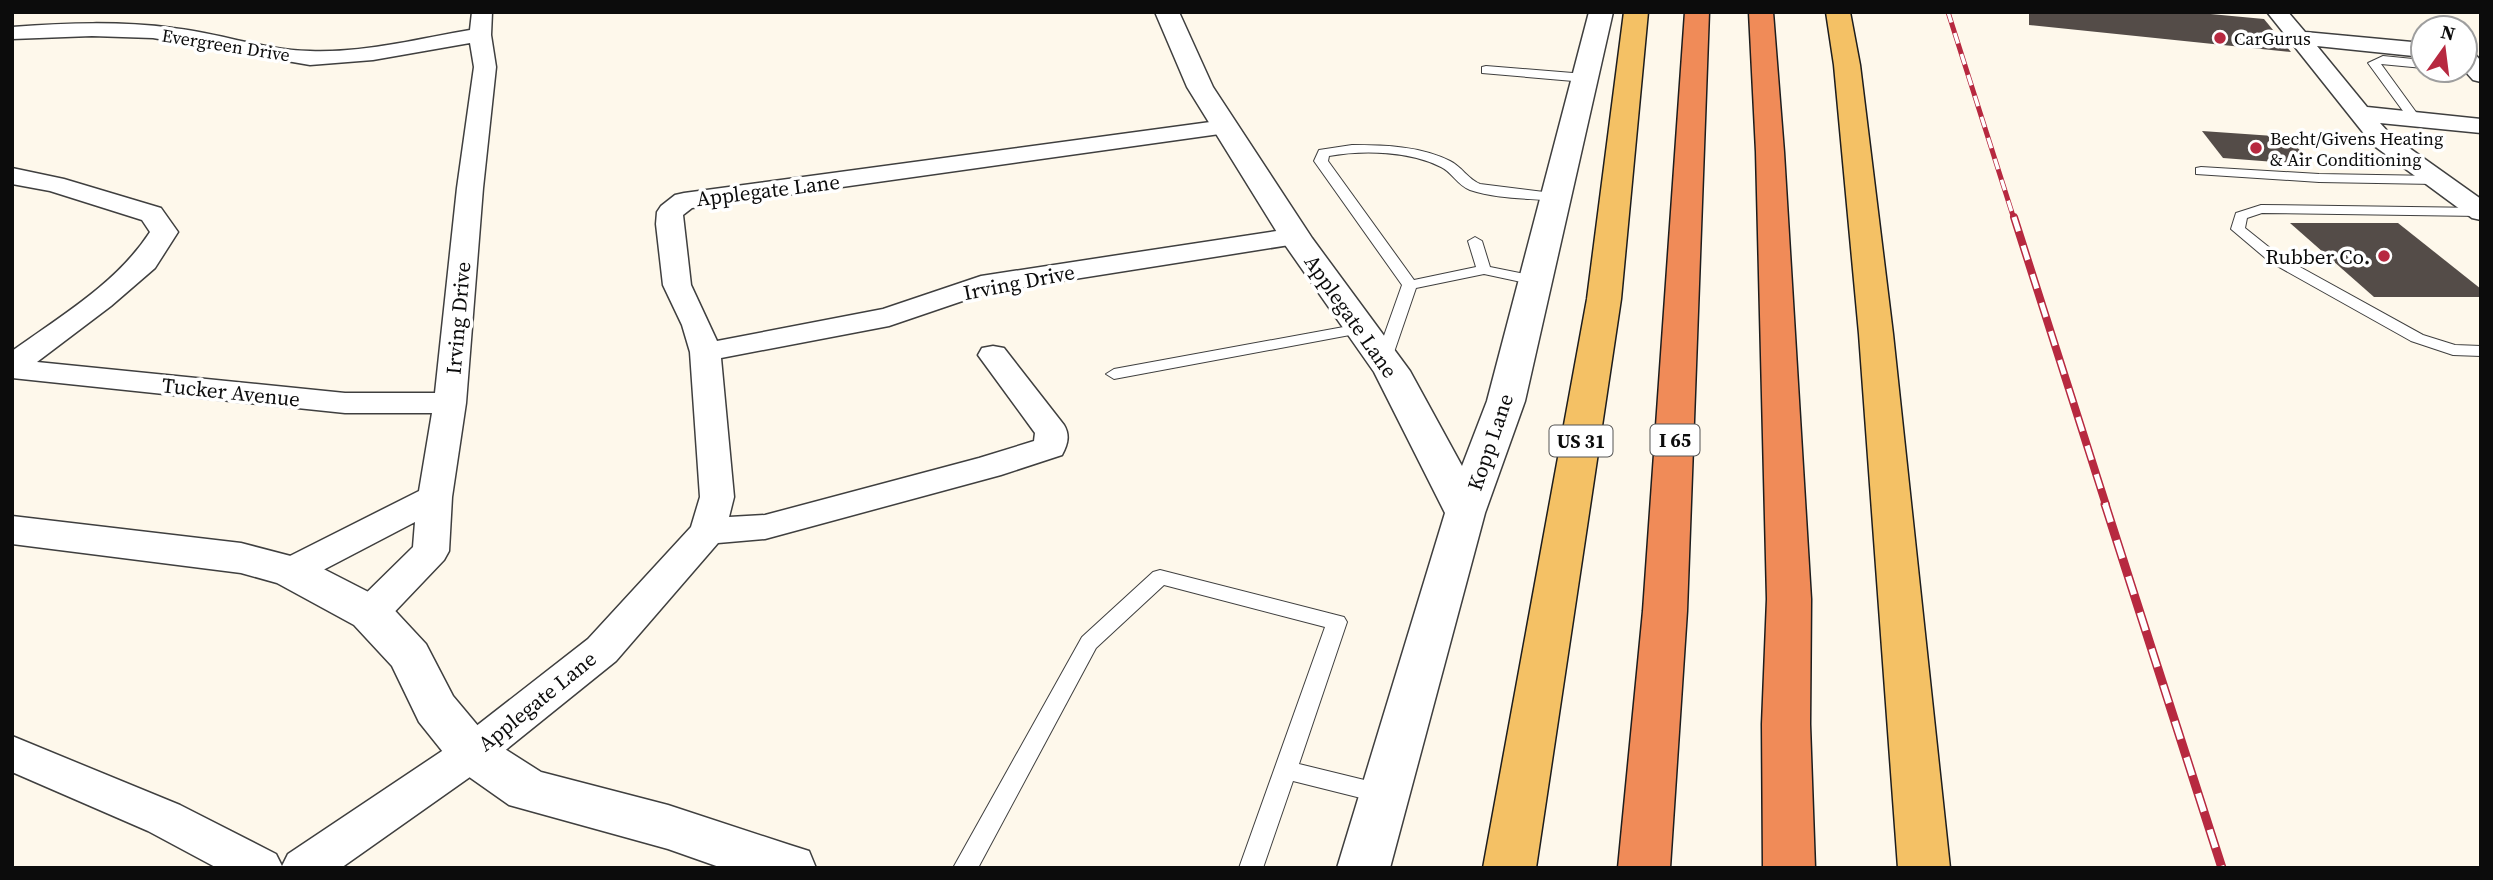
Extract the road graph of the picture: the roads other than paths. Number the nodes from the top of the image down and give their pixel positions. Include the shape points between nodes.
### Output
1 (174, 12) edge
2 (1167, 12) edge
3 (1601, 12) edge
4 (1636, 12) edge
5 (1697, 12) edge
6 (1761, 12) edge
7 (1838, 12) edge
8 (2277, 12) edge
9 (481, 24) edge
10 (140, 32) junction
11 (12, 33) edge
12 (2297, 38) junction
13 (2409, 49) edge
14 (2409, 63) edge
15 (1486, 70) dead end
16 (1585, 78) junction
17 (2358, 113) junction
18 (2415, 119) junction
19 (2481, 126) edge
20 (1225, 127) junction
21 (2201, 171) dead end
22 (12, 176) edge
23 (2435, 180) junction
24 (1555, 197) junction
25 (2481, 212) edge
26 (1296, 236) junction
27 (1475, 241) dead end
28 (1483, 270) junction
29 (1535, 280) junction
30 (1410, 285) junction
31 (1360, 329) junction
32 (2481, 351) edge
33 (705, 352) junction
34 (993, 355) dead end
35 (1383, 361) junction
36 (12, 368) edge
37 (1114, 374) dead end
38 (450, 403) junction
39 (435, 497) junction
40 (1465, 513) junction
41 (12, 530) edge
42 (708, 531) junction
43 (291, 571) junction
44 (370, 613) junction
45 (12, 753) edge
46 (472, 753) junction
47 (1286, 770) junction
48 (1385, 794) junction
49 (734, 859) edge
50 (260, 868) edge
51 (304, 868) edge
52 (790, 868) edge
53 (965, 868) edge
54 (1251, 868) edge
55 (1363, 868) edge
56 (1509, 868) edge
57 (1644, 868) edge
58 (1789, 868) edge
59 (1924, 868) edge

1 - 10 street
2 - 20 street, Applegate Lane via 1199,86
3 - 16 street, Kopp Lane
4 - 56 main road, US 31 via 1604,299
5 - 57 highway, I 65 via 1666,597
6 - 58 highway via 1789,599
7 - 59 main road via 1876,334
8 - 12 street
9 - 10 street, Evergreen Drive via 369,52 313,58
9 - 38 street, Irving Drive via 485,67
10 - 11 street, Evergreen Drive via 78,28
12 - 13 street
12 - 17 street
14 - 18 lane via 2383,60 2374,64
15 - 16 lane
16 - 24 street, Kopp Lane
17 - 18 street
17 - 23 street via 2382,140
18 - 19 street
20 - 26 street, Applegate Lane
20 - 33 street, Applegate Lane via 684,201 670,212 677,285
21 - 23 lane
22 - 36 street via 142,210 152,214 164,232 145,262
23 - 25 street
24 - 29 street, Kopp Lane
24 - 30 lane via 1471,186 1449,165 1400,152 1324,153 1321,161
25 - 32 lane via 2260,209 2241,216 2238,229 2275,259 2417,338 2453,350
26 - 31 street, Applegate Lane
26 - 33 street, Irving Drive via 981,285 889,317
27 - 28 lane
28 - 29 lane
28 - 30 lane
29 - 40 street, Kopp Lane via 1506,401
30 - 35 lane
31 - 35 street, Applegate Lane
31 - 37 lane
33 - 42 street, Applegate Lane via 717,497
34 - 42 street via 1052,432 1050,447 765,527
35 - 40 street, Applegate Lane
36 - 38 street, Tucker Avenue via 345,403
38 - 39 street, Irving Drive
39 - 43 street
39 - 44 street, Irving Drive via 430,551
40 - 48 street, Kopp Lane
41 - 43 street via 241,558
42 - 46 street, Applegate Lane via 602,650
43 - 44 street
44 - 46 street via 410,656 436,709
45 - 50 street via 164,818
46 - 49 street via 527,790 668,827
46 - 51 street, Applegate Lane
47 - 48 lane
47 - 53 lane via 1337,622 1160,577 1089,643
47 - 54 lane
48 - 55 street, Kopp Lane
49 - 52 street

